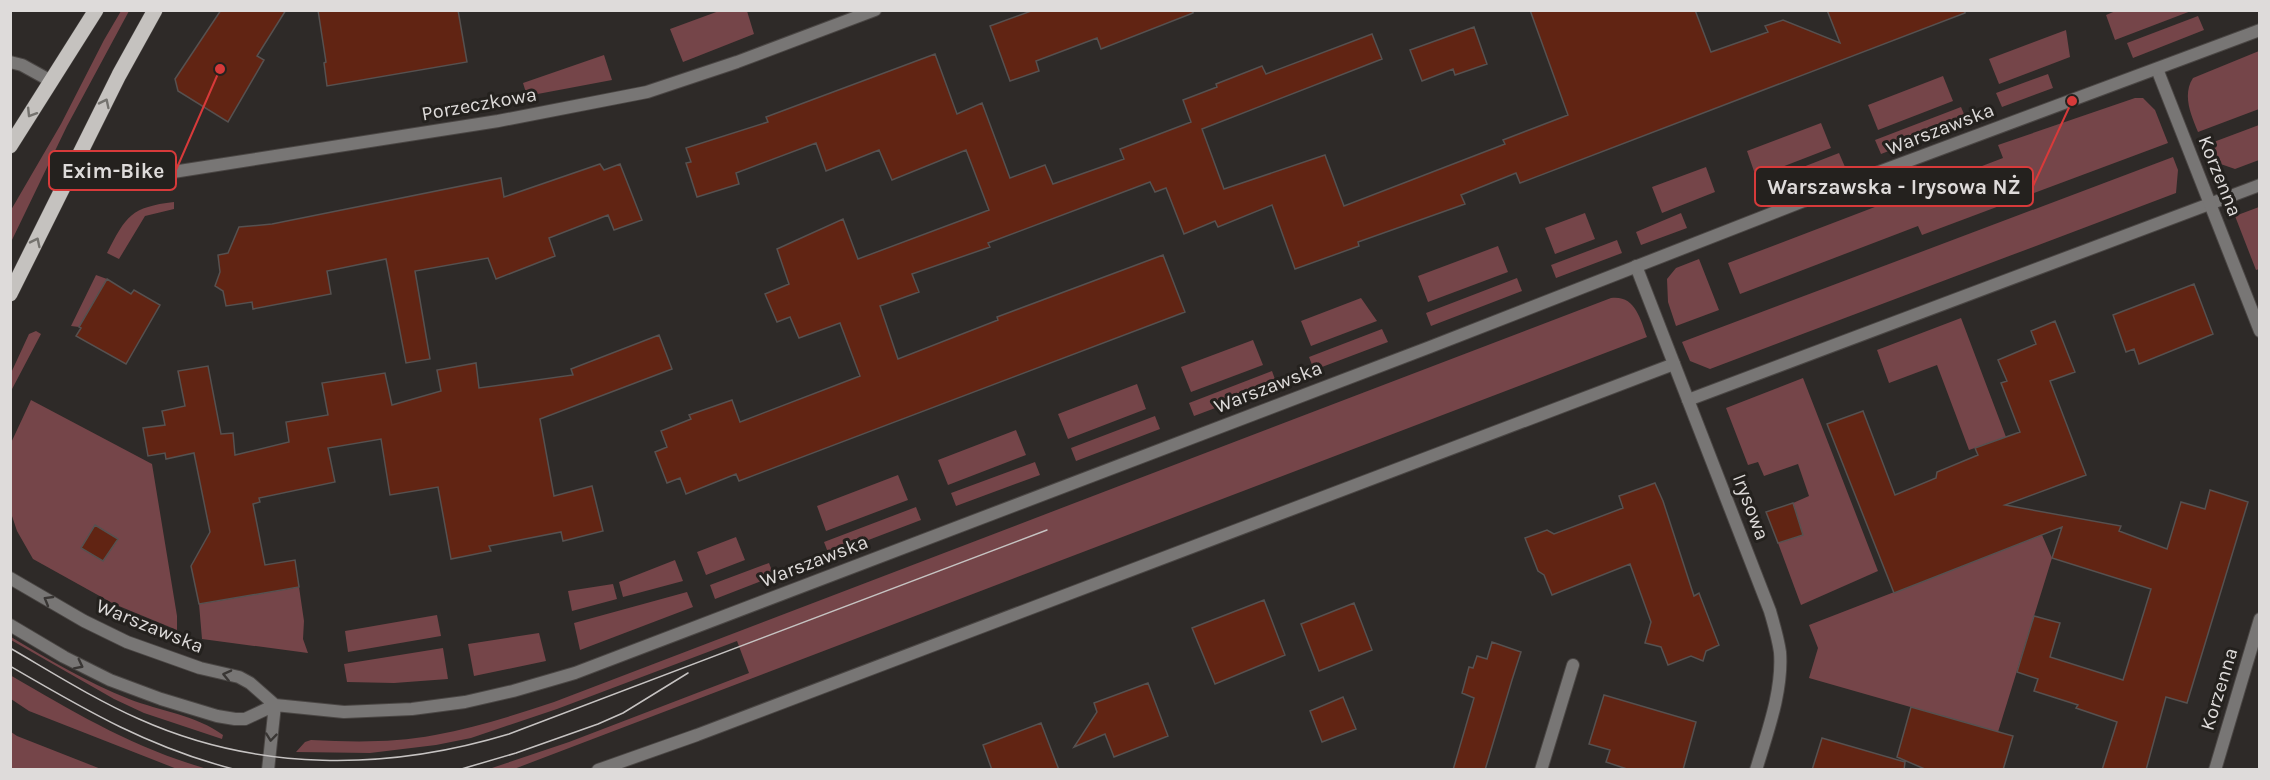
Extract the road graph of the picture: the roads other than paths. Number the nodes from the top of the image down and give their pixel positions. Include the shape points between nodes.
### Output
1 (96, 10) edge
2 (155, 10) edge
3 (875, 10) edge
4 (2259, 30) edge
5 (10, 62) edge
6 (2157, 69) junction
7 (51, 81) junction
8 (10, 146) edge
9 (79, 156) junction
10 (2259, 184) edge
11 (2211, 204) junction
12 (1636, 266) junction
13 (10, 294) edge
14 (2259, 331) edge
15 (1674, 364) junction
16 (1688, 400) junction
17 (10, 578) edge
18 (2259, 620) edge
19 (10, 625) edge
20 (1573, 665) dead end
21 (275, 705) junction
22 (268, 770) edge
23 (598, 770) edge
24 (1541, 770) edge
25 (1756, 770) edge
26 (2215, 770) edge

1 - 7 main road
9 -> 2 main road
3 - 9 street, Porzeczkowa via 678,83 498,121 173,172 119,170
4 - 6 street, Warszawska
5 - 7 street
6 - 11 street, Korzenna
6 - 12 street, Warszawska
7 -> 8 main road
13 -> 9 main road
10 - 11 street
11 - 14 street, Korzenna
11 - 16 street
12 - 15 street, Irysowa
12 - 21 street, Warszawska via 558,679 465,702 412,709 344,712
15 - 16 street, Irysowa
15 - 23 street
16 - 25 street, Irysowa via 1770,611 1780,653 1777,687
21 -> 17 street, Warszawska via 239,677 200,668 127,642
18 - 26 street, Korzenna
19 -> 21 street, Warszawska via 102,676 217,716 245,718
20 - 24 street
21 -> 22 street

